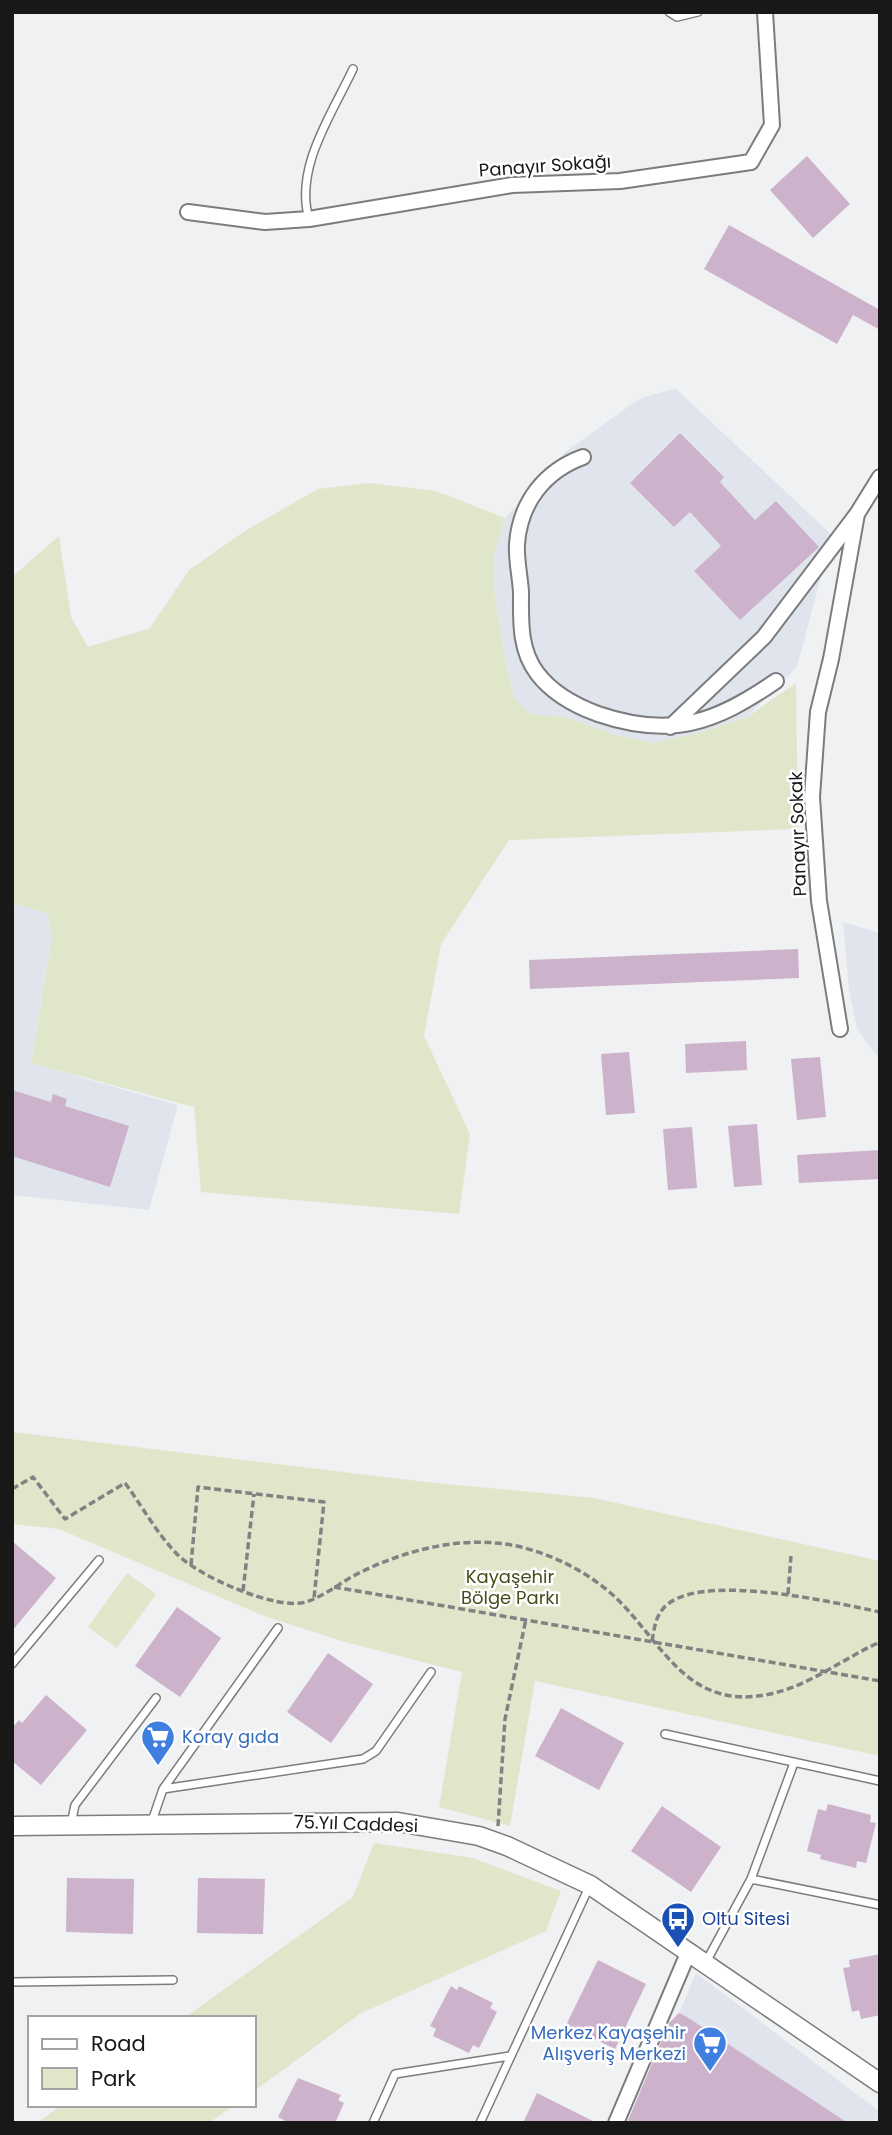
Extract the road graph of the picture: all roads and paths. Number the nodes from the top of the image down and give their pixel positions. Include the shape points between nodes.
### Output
1 (669, 12) edge
2 (698, 12) edge
3 (765, 12) edge
4 (353, 69) dead end
5 (188, 212) dead end
6 (309, 219) junction
7 (583, 457) dead end
8 (880, 477) edge
9 (857, 514) junction
10 (776, 681) dead end
11 (669, 728) junction
12 (840, 1029) dead end
13 (12, 1489) edge
14 (254, 1493) junction
15 (791, 1556) dead end
16 (99, 1560) dead end
17 (191, 1565) junction
18 (334, 1587) junction
19 (243, 1591) junction
20 (788, 1594) junction
21 (314, 1598) junction
22 (880, 1612) edge
23 (526, 1619) junction
24 (278, 1628) dead end
25 (652, 1641) junction
26 (880, 1642) edge
27 (12, 1664) edge
28 (825, 1670) junction
29 (431, 1672) dead end
30 (880, 1681) edge
31 (156, 1698) dead end
32 (665, 1734) dead end
33 (794, 1763) junction
34 (880, 1781) edge
35 (163, 1789) junction
36 (151, 1824) junction
37 (71, 1825) junction
38 (12, 1826) edge
39 (497, 1842) junction
40 (751, 1879) junction
41 (590, 1885) junction
42 (880, 1905) edge
43 (689, 1951) junction
44 (706, 1963) junction
45 (173, 1980) dead end
46 (12, 1982) edge
47 (510, 2056) junction
48 (880, 2083) edge
49 (373, 2123) edge
50 (481, 2123) edge
51 (616, 2123) edge

1 - 2 lane via 677,17
3 - 6 street, Panayır Sokağı via 772,125 751,162 620,181 512,185
4 - 6 lane via 307,172 304,193
5 - 6 street, Panayır Sokağı via 265,222
7 - 11 street via 560,465 544,481 532,494 521,523 517,545 523,648 537,673 582,708 644,726
8 - 9 street
9 - 11 street via 764,637
9 - 12 street, Panayır Sokak via 818,712 812,797 819,901
10 - 11 street via 719,716
13 - 17 path via 33,1477 65,1519 125,1483 176,1554
14 - 17 path via 198,1487
14 - 19 path
14 - 21 path via 324,1502
15 - 20 path
16 - 27 lane
17 - 19 path
18 - 21 path
18 - 23 path
18 - 25 path via 416,1550 482,1542 519,1546 559,1558 587,1576 613,1595
19 - 21 path via 282,1601 303,1603
20 - 22 path
20 - 25 path via 724,1591 677,1598 660,1611
23 - 25 path
23 - 39 path via 505,1719
24 - 35 lane
25 - 28 path
25 - 28 path via 679,1673 730,1695 772,1694
26 - 28 path
28 - 30 path
29 - 35 lane via 376,1751 363,1759
31 - 37 lane via 75,1805
32 - 33 lane
33 - 34 lane
33 - 40 lane
35 - 36 lane
36 - 37 street, 75.Yıl Caddesi
36 - 39 street, 75.Yıl Caddesi via 398,1822
37 - 38 street, 75.Yıl Caddesi
39 - 41 street, 75.Yıl Caddesi
40 - 42 lane
40 - 44 lane
41 - 43 street, 75.Yıl Caddesi
41 - 47 lane
43 - 44 street, 75.Yıl Caddesi
43 - 51 street
44 - 48 street, 75.Yıl Caddesi
45 - 46 lane
47 - 49 lane via 395,2074
47 - 50 lane

